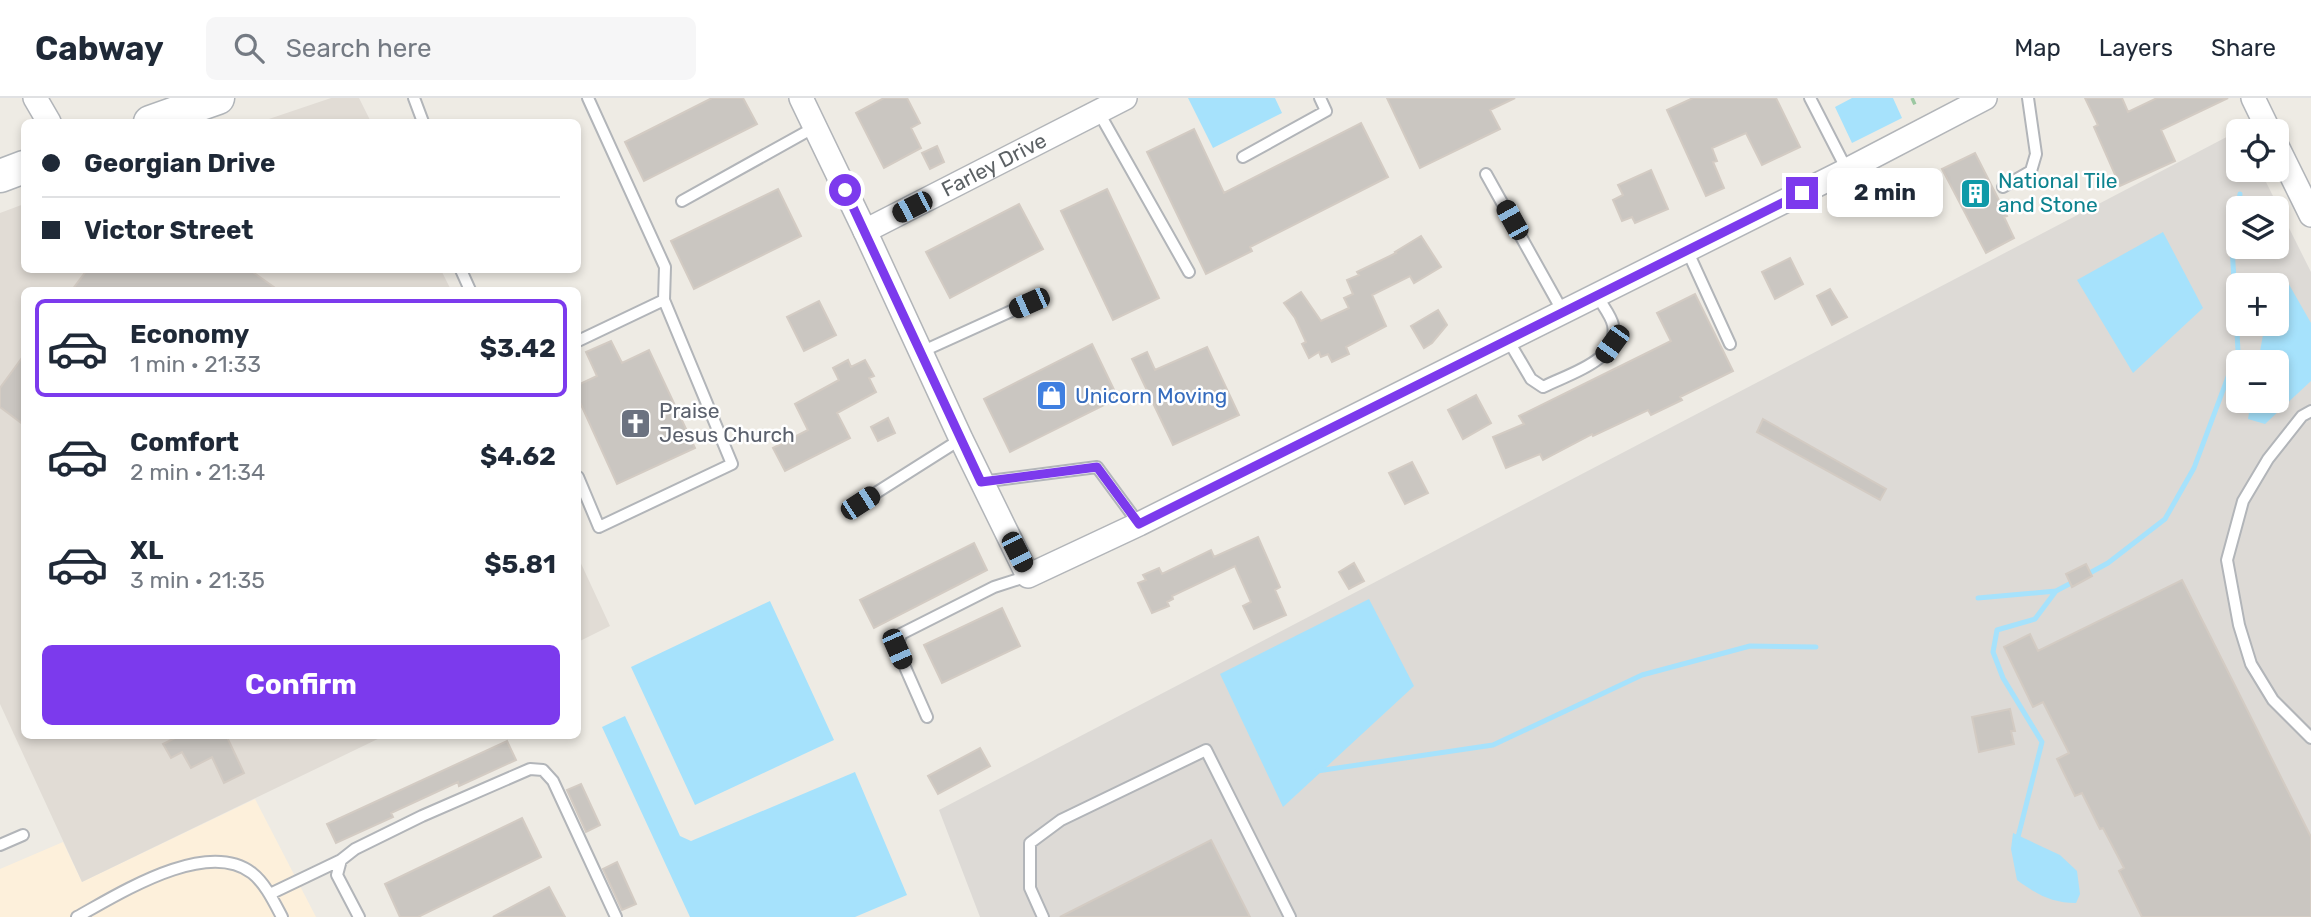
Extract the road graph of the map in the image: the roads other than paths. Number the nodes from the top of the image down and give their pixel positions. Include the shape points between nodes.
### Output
1 (35, 98) edge
2 (218, 98) edge
3 (414, 98) edge
4 (587, 98) edge
5 (801, 98) edge
6 (1125, 98) edge
7 (1320, 98) edge
8 (1810, 98) edge
9 (1985, 98) edge
10 (2028, 98) edge
11 (2253, 98) edge
12 (1098, 111) junction
13 (47, 119) edge
14 (158, 119) edge
15 (422, 119) edge
16 (2263, 119) edge
17 (815, 127) junction
18 (1243, 157) dead end
19 (21, 168) edge
20 (1847, 170) junction
21 (2289, 170) edge
22 (1486, 174) dead end
23 (0, 176) edge
24 (2003, 187) dead end
25 (682, 201) dead end
26 (2311, 215) edge
27 (865, 231) junction
28 (1687, 250) junction
29 (1189, 272) dead end
30 (1597, 295) junction
31 (664, 300) junction
32 (1029, 303) dead end
33 (1563, 312) junction
34 (581, 340) edge
35 (1508, 340) junction
36 (1730, 344) dead end
37 (921, 352) junction
38 (2311, 411) edge
39 (961, 439) junction
40 (981, 482) junction
41 (581, 484) edge
42 (860, 503) dead end
43 (1139, 524) junction
44 (1028, 576) junction
45 (927, 717) dead end
46 (2311, 738) edge
47 (23, 835) dead end
48 (0, 845) edge
49 (341, 860) junction
50 (270, 894) junction
51 (77, 917) edge
52 (282, 917) edge
53 (359, 917) edge
54 (616, 917) edge
55 (1043, 917) edge
56 (1290, 917) edge

1 - 13 street
2 - 14 main road
3 - 15 lane
4 - 31 lane via 665,267
5 - 17 street
6 - 12 street, Farley Drive
7 - 18 lane via 1326,111
8 - 20 lane
9 - 20 street
10 - 24 lane via 2036,153 2031,171
11 - 16 street
12 - 27 street, Farley Drive
12 - 29 lane
17 - 25 lane
17 - 27 street
19 - 23 main road
20 - 28 street
21 - 26 street
22 - 33 lane
27 - 37 street
28 - 30 street
28 - 36 lane
30 - 33 street
30 - 35 lane via 1613,324 1612,344 1602,357 1544,387 1531,379
31 - 34 lane
31 - 41 lane via 732,464 599,527
32 - 37 lane
33 - 35 street
35 - 43 street
37 - 39 street
38 - 46 lane via 2268,459 2243,500 2227,560 2251,664 2273,700
39 - 40 street
39 - 42 lane
40 - 43 lane via 1097,467
40 - 44 street
43 - 44 street
44 - 45 lane via 994,587 901,634 897,649
47 - 48 lane
49 - 50 lane
49 - 53 lane via 337,875
49 - 54 lane via 422,816 530,769 543,770 553,780
50 - 51 lane via 251,872 224,862 201,861 168,871
50 - 52 lane
55 - 56 lane via 1030,888 1030,843 1061,820 1206,750

